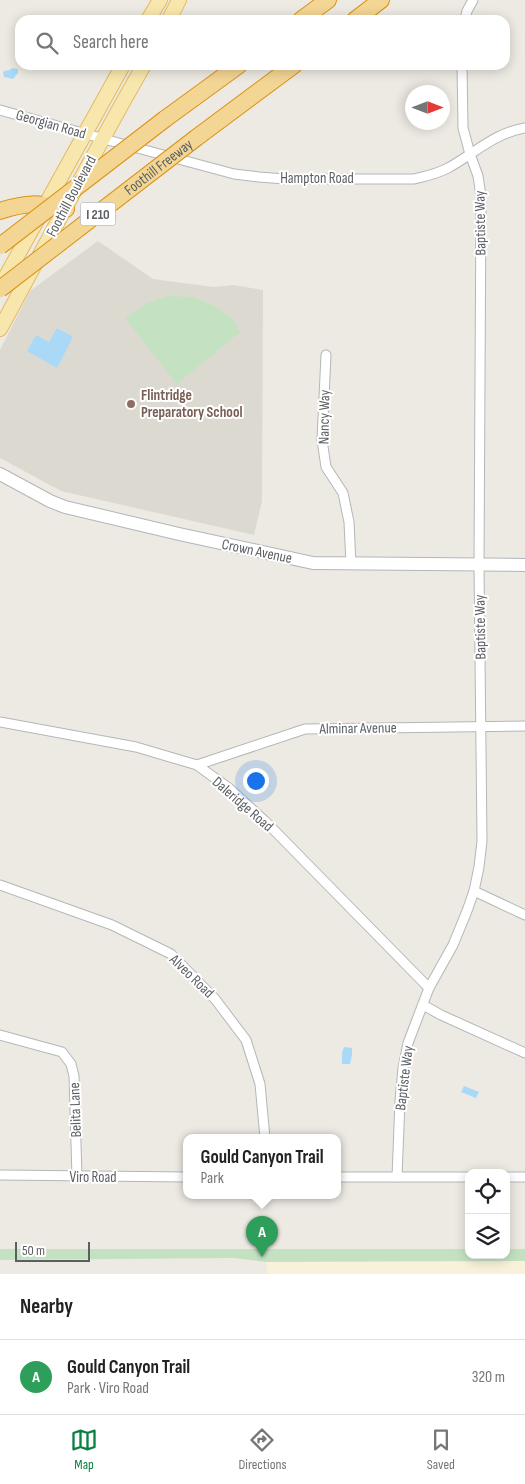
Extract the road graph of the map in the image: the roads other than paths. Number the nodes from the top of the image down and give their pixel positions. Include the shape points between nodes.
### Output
1 (160, 0) edge
2 (179, 0) edge
3 (328, 0) edge
4 (381, 0) edge
5 (474, 0) edge
6 (151, 15) edge
7 (172, 15) edge
8 (307, 15) edge
9 (361, 15) edge
10 (466, 15) edge
11 (120, 70) edge
12 (141, 70) edge
13 (232, 70) edge
14 (287, 70) edge
15 (462, 70) edge
16 (0, 110) edge
17 (525, 128) edge
18 (84, 133) junction
19 (102, 138) junction
20 (470, 154) junction
21 (45, 205) junction
22 (66, 208) junction
23 (0, 211) edge
24 (0, 246) edge
25 (0, 288) edge
26 (0, 329) edge
27 (326, 355) dead end
28 (0, 474) edge
29 (351, 564) junction
30 (479, 565) junction
31 (525, 565) edge
32 (0, 722) edge
33 (481, 726) junction
34 (525, 726) edge
35 (197, 765) junction
36 (0, 885) edge
37 (474, 891) junction
38 (525, 915) edge
39 (430, 988) junction
40 (423, 1004) junction
41 (0, 1035) edge
42 (525, 1052) edge
43 (265, 1134) edge
44 (0, 1175) edge
45 (77, 1177) junction
46 (183, 1177) edge
47 (341, 1177) edge
48 (397, 1177) junction
49 (465, 1177) edge
50 (510, 1177) edge
51 (525, 1177) edge

1 - 6 main road
2 - 7 main road
3 - 8 highway
4 - 9 highway
5 - 10 street
11 - 18 main road, Foothill Boulevard
12 - 19 main road, Foothill Boulevard
13 - 24 highway, I 210, bridge
14 - 25 highway, Foothill Freeway / I 210, bridge
15 - 20 street, Baptiste Way via 464,128
16 - 18 street, Georgian Road
17 - 20 street, Hampton Road via 493,139
18 - 19 street, Georgian Road
18 - 21 main road, Foothill Boulevard
19 - 20 street, Hampton Road via 234,174 259,177 414,178 433,175
19 - 22 main road, Foothill Boulevard
20 - 30 street, Baptiste Way via 481,196
21 - 22 highway
21 - 23 highway via 32,203
21 - 25 main road, Foothill Boulevard
22 - 26 main road, Foothill Boulevard
27 - 29 street, Nancy Way via 322,440 326,467 343,493 349,522
28 - 29 street, Crown Avenue via 65,506 313,563
29 - 30 street, Crown Avenue
30 - 31 street, Crown Avenue
30 - 33 street, Baptiste Way
32 - 35 street, Daleridge Road via 136,747
33 - 34 street, Alminar Avenue
33 - 35 street, Alminar Avenue via 305,729
33 - 37 street, Baptiste Way via 482,841
35 - 39 street, Daleridge Road via 230,789 266,822
36 - 43 street, Alveo Road via 112,925 171,954 215,999 246,1040 260,1084
37 - 38 street
37 - 39 street, Baptiste Way via 453,945
39 - 40 street, Baptiste Way
40 - 42 street
40 - 48 street, Baptiste Way via 408,1043 403,1068
41 - 45 street, Belita Lane via 62,1052 71,1064
44 - 45 street, Viro Road
45 - 46 street, Viro Road
47 - 48 street
48 - 49 street
50 - 51 street

